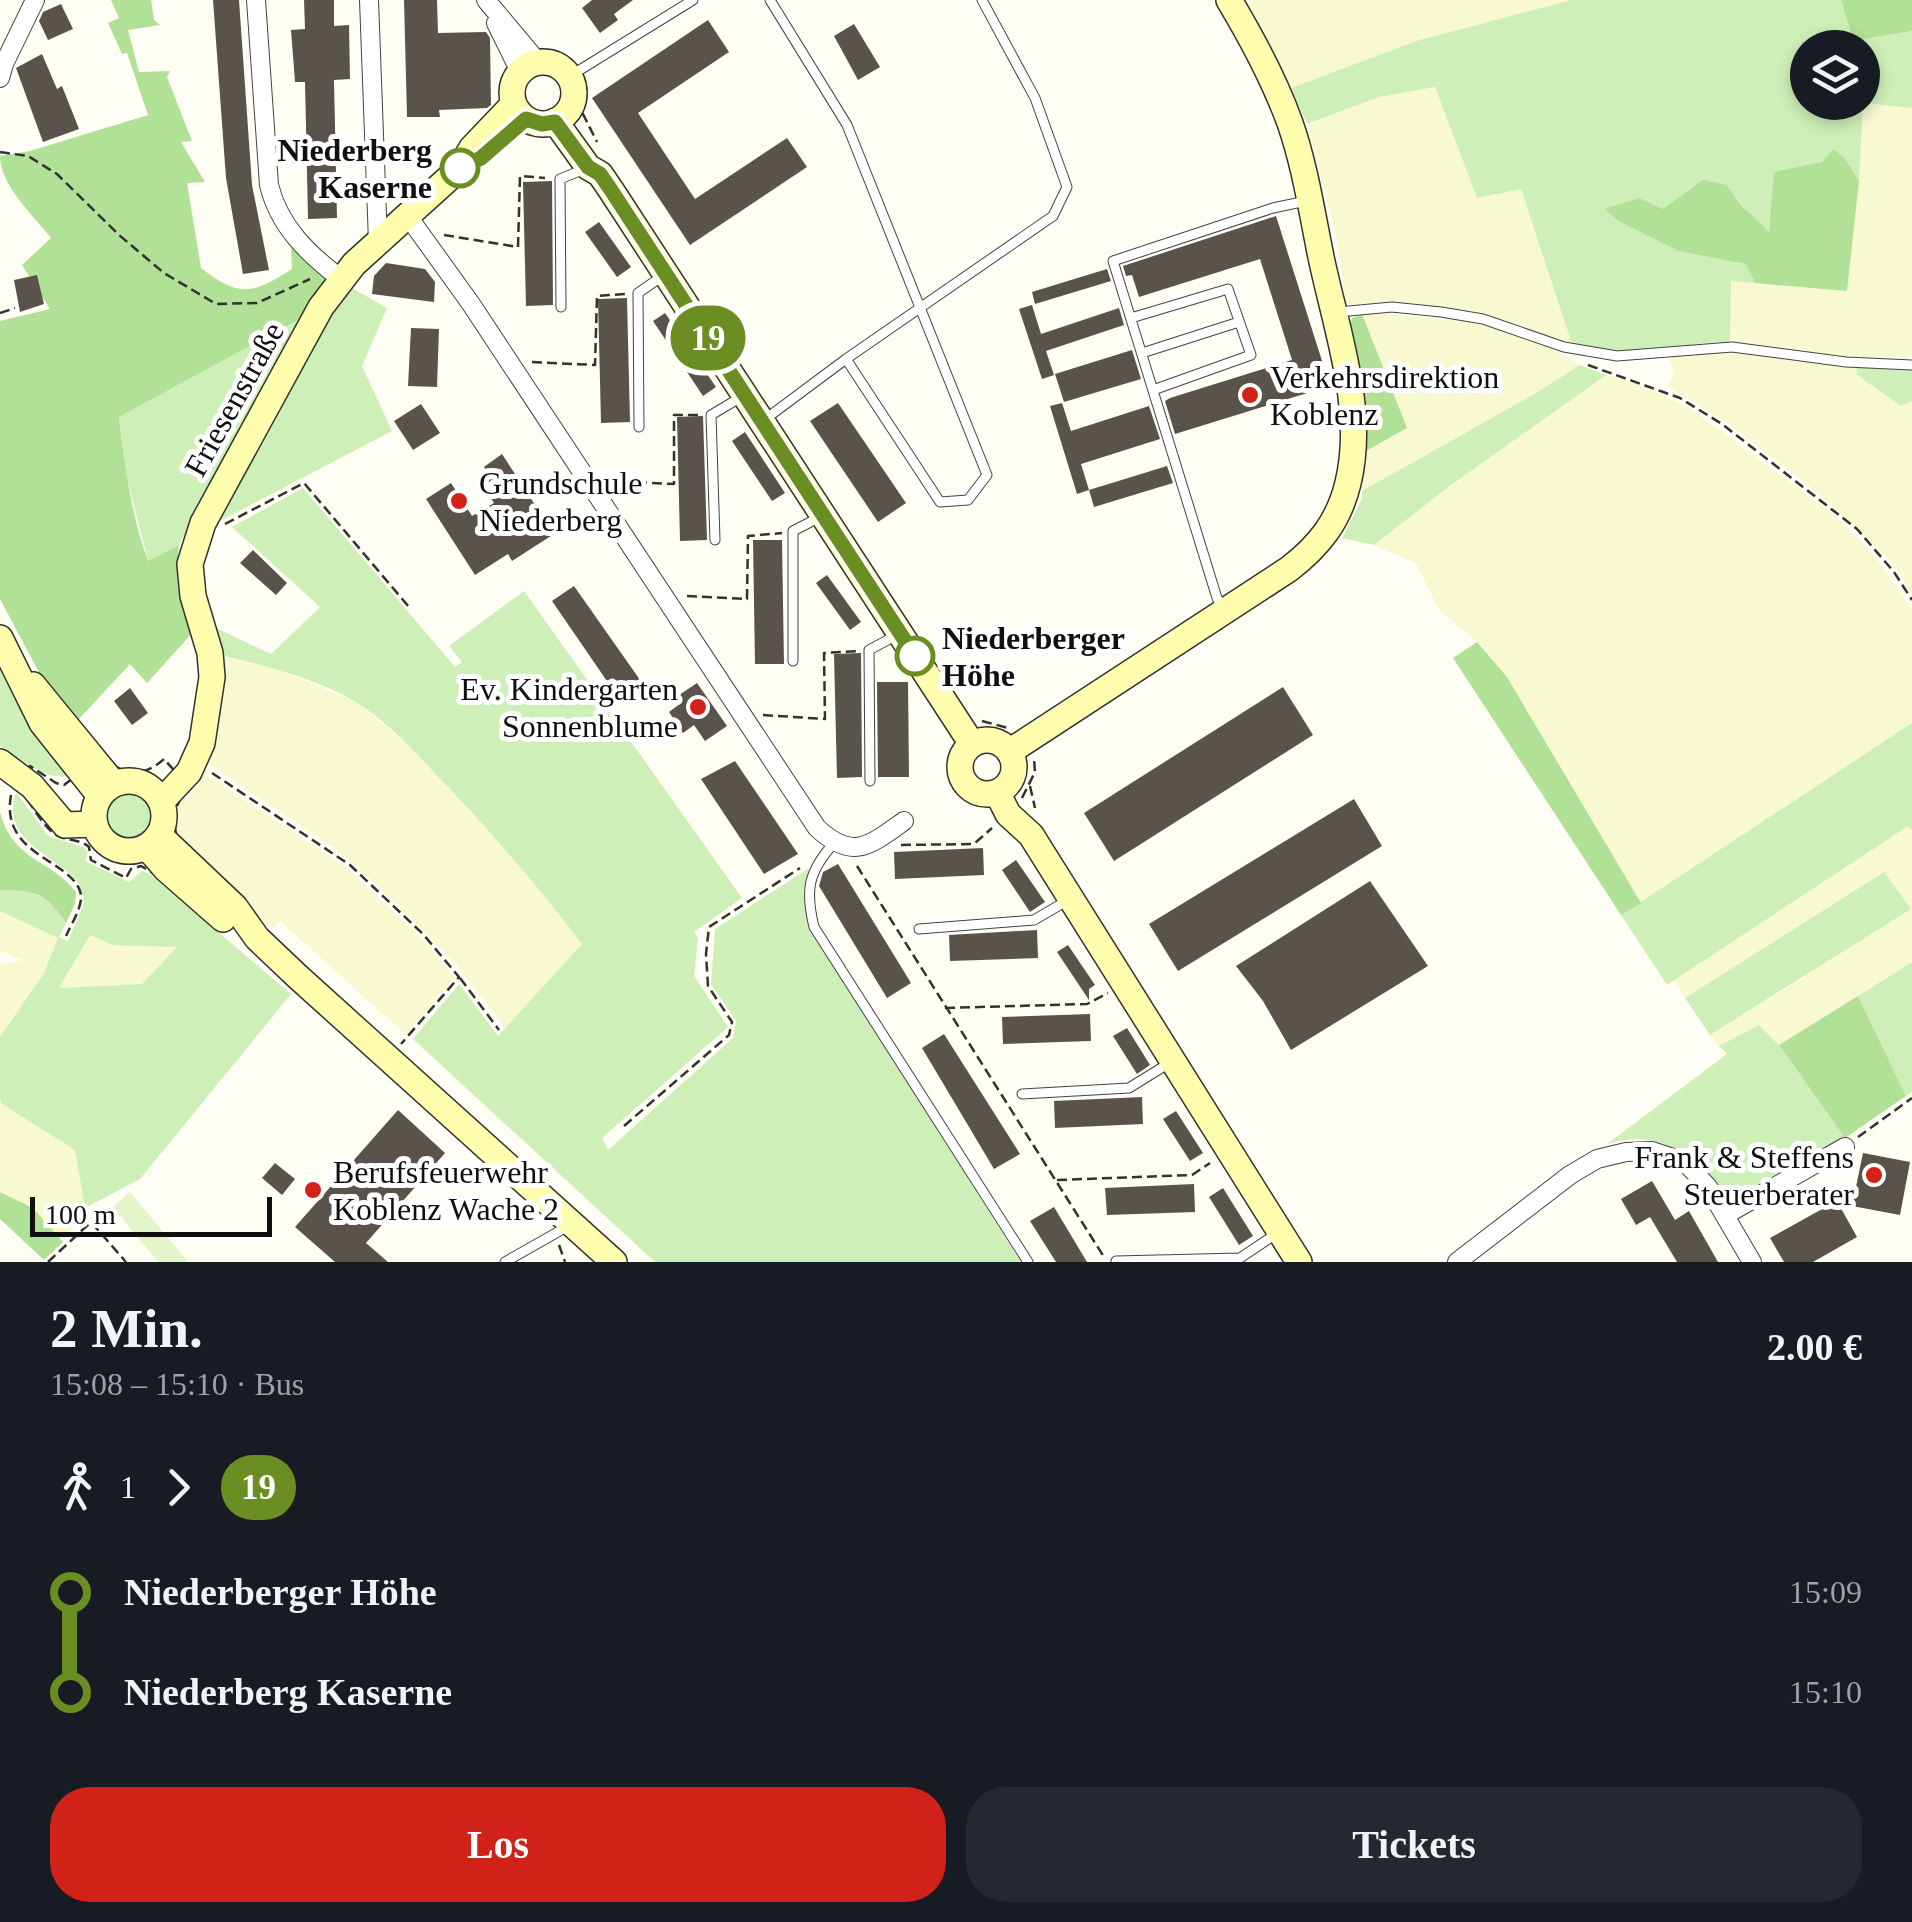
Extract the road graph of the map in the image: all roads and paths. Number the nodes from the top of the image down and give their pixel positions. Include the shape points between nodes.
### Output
1 (36, 0) edge
2 (256, 0) edge
3 (369, 0) edge
4 (486, 0) edge
5 (693, 0) edge
6 (770, 0) edge
7 (982, 0) edge
8 (1229, 0) edge
9 (529, 67) junction
10 (570, 76) junction
11 (0, 78) edge
12 (520, 112) junction
13 (562, 116) junction
14 (0, 152) edge
15 (594, 171) junction
16 (560, 179) junction
17 (1309, 200) junction
18 (407, 215) junction
19 (378, 242) junction
20 (430, 243) junction
21 (665, 274) junction
22 (329, 278) junction
23 (638, 293) junction
24 (561, 307) dead end
25 (15, 308) dead end
26 (919, 308) junction
27 (0, 313) edge
28 (1333, 313) junction
29 (1131, 318) junction
30 (1239, 322) junction
31 (1564, 347) junction
32 (1142, 354) junction
33 (846, 359) junction
34 (1912, 365) edge
35 (516, 370) junction
36 (1153, 390) junction
37 (745, 394) junction
38 (711, 415) junction
39 (762, 421) junction
40 (640, 427) dead end
41 (593, 489) junction
42 (823, 515) junction
43 (207, 517) junction
44 (793, 531) junction
45 (715, 540) dead end
46 (1912, 600) edge
47 (668, 603) junction
48 (409, 607) dead end
49 (1225, 613) junction
50 (900, 633) junction
51 (5, 648) edge
52 (869, 650) junction
53 (793, 661) dead end
54 (206, 714) junction
55 (746, 721) junction
56 (972, 731) junction
57 (1017, 746) junction
58 (194, 761) junction
59 (0, 762) edge
60 (870, 781) dead end
61 (17, 786) dead end
62 (107, 791) junction
63 (154, 794) junction
64 (1008, 799) junction
65 (904, 821) dead end
66 (95, 824) junction
67 (153, 841) junction
68 (869, 845) junction
69 (840, 846) junction
70 (820, 858) junction
71 (1070, 899) junction
72 (919, 928) dead end
73 (66, 936) dead end
74 (460, 977) junction
75 (1122, 984) junction
76 (945, 1008) junction
77 (499, 1030) dead end
78 (389, 1058) junction
79 (1172, 1062) junction
80 (1022, 1094) dead end
81 (1912, 1098) edge
82 (624, 1126) dead end
83 (1844, 1146) joint
84 (1228, 1150) junction
85 (1054, 1180) junction
86 (1726, 1214) junction
87 (564, 1229) junction
88 (1279, 1231) junction
89 (1112, 1261) edge
90 (48, 1262) edge
91 (126, 1262) edge
92 (505, 1262) edge
93 (565, 1262) edge
94 (614, 1262) edge
95 (1028, 1262) edge
96 (1299, 1262) edge
97 (1457, 1262) edge
98 (1752, 1262) edge

1 - 11 street
2 - 22 street via 269,185 280,219
3 - 19 street
4 - 9 street
5 - 10 lane
6 - 26 lane via 847,124
7 - 26 lane via 1035,98 1067,186 1053,216
8 - 17 street via 1277,89
9 - 10 street via 555,64
9 - 12 street via 512,86
10 - 13 street via 574,91
12 - 13 street via 542,124
12 - 18 street, Friesenstraße via 472,148 460,168
13 - 15 street via 599,160
14 - 22 path via 28,156 57,174 164,273 216,304 257,303 303,280
15 - 16 lane
15 - 21 street
16 - 20 path via 520,176 518,248 445,234
16 - 24 lane
17 - 28 street
17 - 29 lane via 1113,260
18 - 19 street, Friesenstraße
18 - 20 street
19 - 22 street, Friesenstraße
20 - 35 street
21 - 23 lane
21 - 37 street
22 - 43 street, Friesenstraße via 321,307
23 - 35 path via 597,296 594,365 530,362
23 - 40 lane
25 - 27 path
26 - 33 lane
26 - 33 lane via 986,476 968,500 940,502
28 - 31 lane via 1392,307 1455,314
28 - 49 street via 1352,412 1342,504 1307,555
29 - 30 lane via 1228,289
29 - 32 lane
30 - 32 lane
30 - 36 lane via 1251,356
31 - 34 lane via 1643,356 1732,347
31 - 46 path via 1590,366 1680,398 1722,424 1857,529
32 - 36 lane
33 - 39 lane
35 - 41 street
36 - 49 lane
37 - 38 lane
37 - 39 street
38 - 41 path via 674,415 674,484 607,481
38 - 45 lane
39 - 42 street
41 - 47 street
42 - 44 lane
42 - 50 street
43 - 48 path via 220,526 304,483
43 - 54 street, Friesenstraße via 190,564 211,665
44 - 47 path via 748,536 747,600 682,596
44 - 53 lane
47 - 55 street
49 - 57 street
50 - 52 lane
50 - 56 street
51 - 62 street via 42,723
52 - 55 path via 824,654 825,720 760,715
52 - 60 lane
54 - 58 street, Friesenstraße
54 - 63 street, Friesenstraße
55 - 69 street via 817,828
56 - 57 street
56 - 57 path via 1016,729
56 - 64 street via 960,764 962,780 974,791
57 - 64 street
57 - 64 path via 1035,761 1034,772
58 - 63 street, Friesenstraße via 189,772
58 - 74 path via 350,865
59 - 66 street via 32,786 64,825
61 - 73 path via 8,801 13,831 80,891
62 - 63 street via 130,781
62 - 66 street via 94,810
63 - 67 street via 164,819
64 - 68 path via 974,844
64 - 71 street
65 - 68 street
66 - 67 street via 120,850
67 - 78 street via 166,869 224,920 257,938
68 - 69 street
69 - 70 lane
69 - 76 path
70 - 82 path via 709,927 708,986 732,1022 729,1035
70 - 95 lane via 807,898 814,927
71 - 72 lane via 1034,920
71 - 75 street
74 - 77 path
74 - 78 path
75 - 76 path via 1087,1004
75 - 79 street
76 - 85 path
78 - 87 street
79 - 80 lane via 1128,1088
79 - 84 street
81 - 83 path
83 - 86 street
84 - 85 path via 1192,1176
84 - 88 street
85 - 89 path
86 - 97 street via 1685,1162 1626,1152 1597,1158 1570,1175
86 - 98 street
87 - 92 lane
87 - 93 path
87 - 94 street
88 - 89 lane via 1240,1258
88 - 96 street
90 - 91 path via 91,1222

